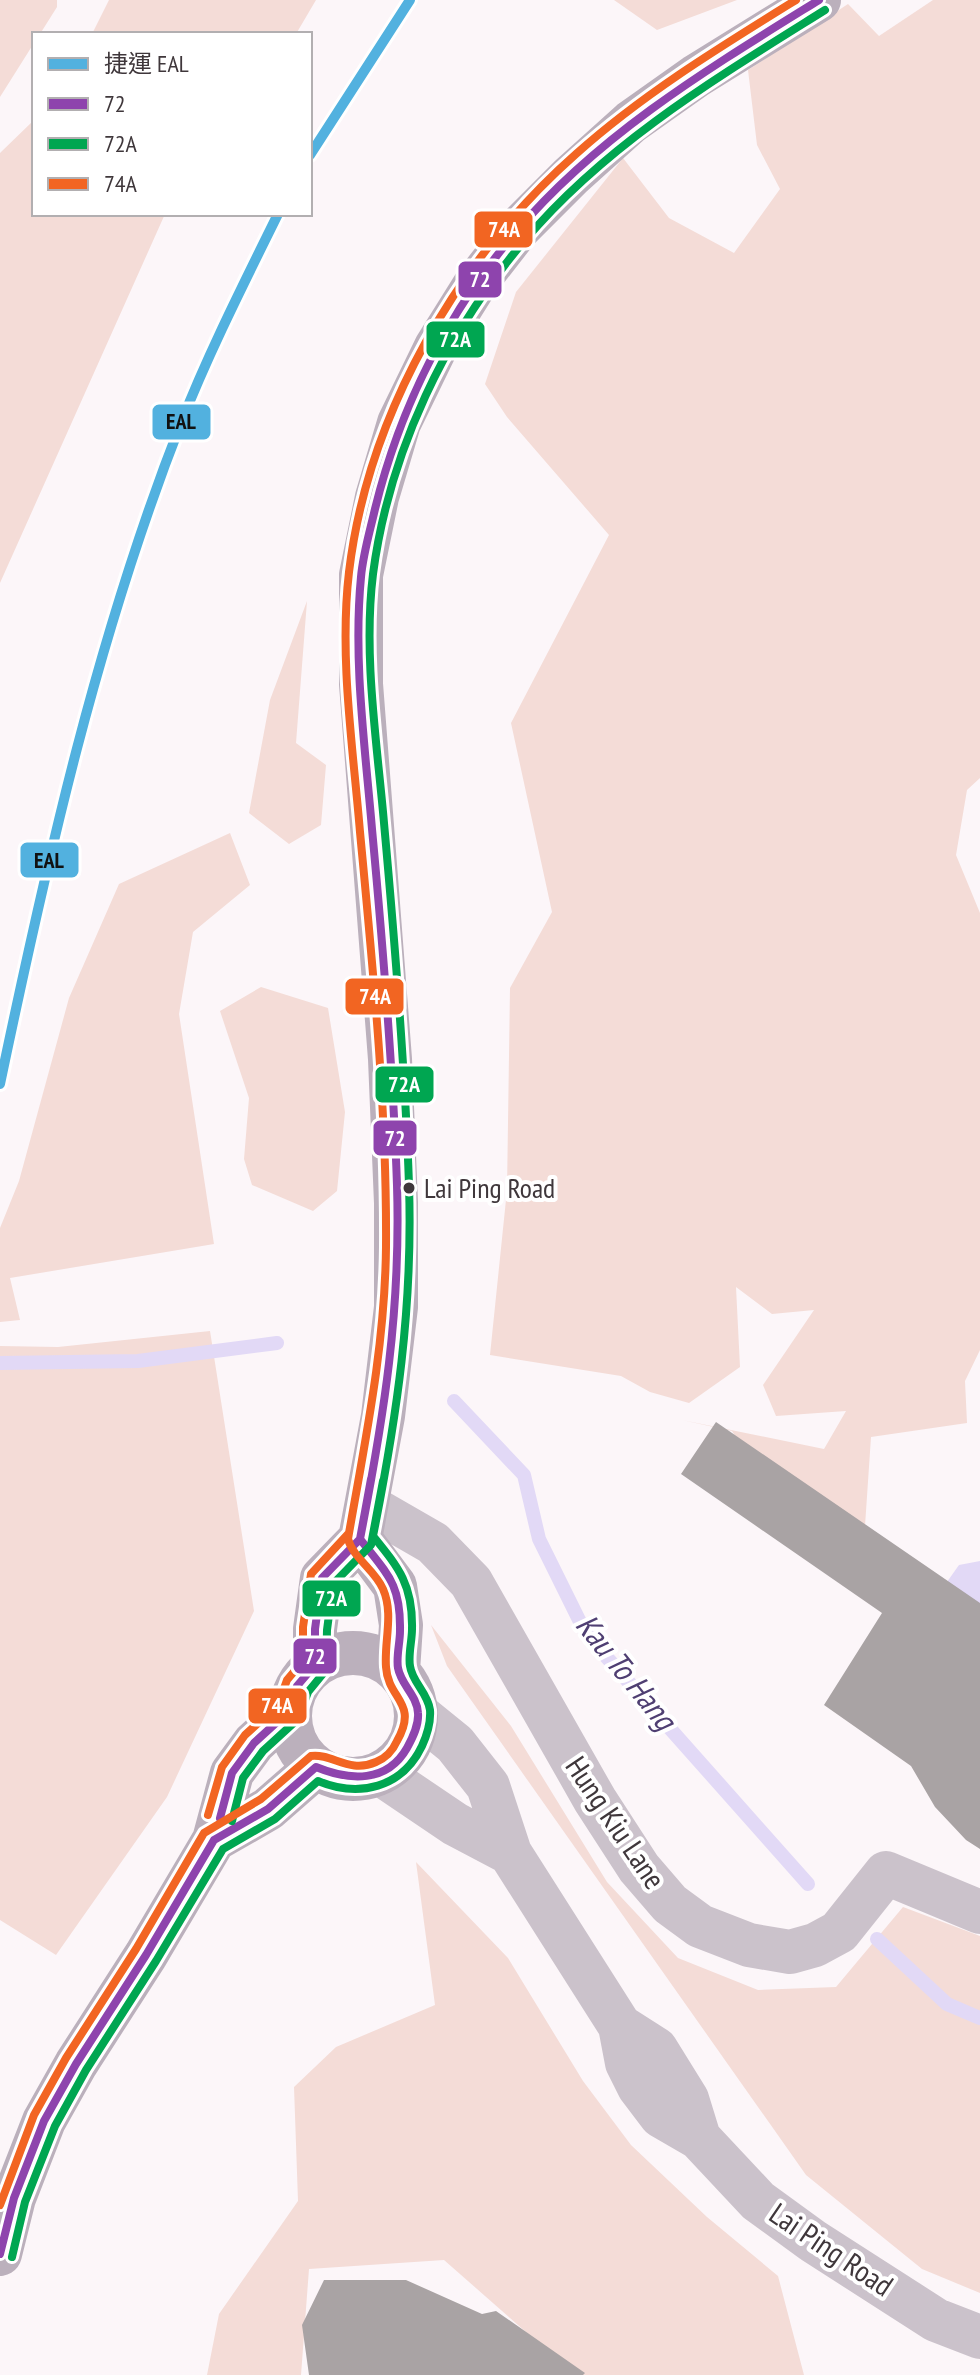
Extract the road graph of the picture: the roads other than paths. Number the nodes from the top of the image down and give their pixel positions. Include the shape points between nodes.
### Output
1 (819, 0) edge
2 (363, 1522) junction
3 (315, 1665) junction
4 (398, 1671) junction
5 (288, 1712) junction
6 (418, 1714) junction
7 (316, 1767) junction
8 (381, 1774) junction
9 (214, 1840) junction
10 (510, 1853) junction
11 (980, 1912) edge
12 (0, 2254) edge
13 (980, 2337) edge

1 - 2 main road via 631,122 518,229 436,347 399,423 361,575 361,684 396,1203 396,1307
2 - 3 main road via 322,1578
2 - 4 main road via 395,1586 401,1625
2 - 11 street, Hung Kiu Lane via 433,1543 471,1582 639,1868 670,1904 700,1926 749,1945 790,1952 815,1945 839,1932 886,1873
3 - 4 main road via 339,1654 359,1653
3 - 5 main road via 297,1686
4 - 6 main road
5 - 7 main road via 296,1741
5 - 9 main road via 254,1743 232,1773
6 - 8 main road via 408,1749
6 - 10 street, Lai Ping Road via 455,1744 488,1786
7 - 8 main road via 348,1779
7 - 9 main road via 268,1809
8 - 10 street, Lai Ping Road
9 - 12 main road via 44,2121 14,2198
10 - 13 street, Lai Ping Road via 620,2026 656,2049 687,2099 699,2138 758,2201 936,2320

